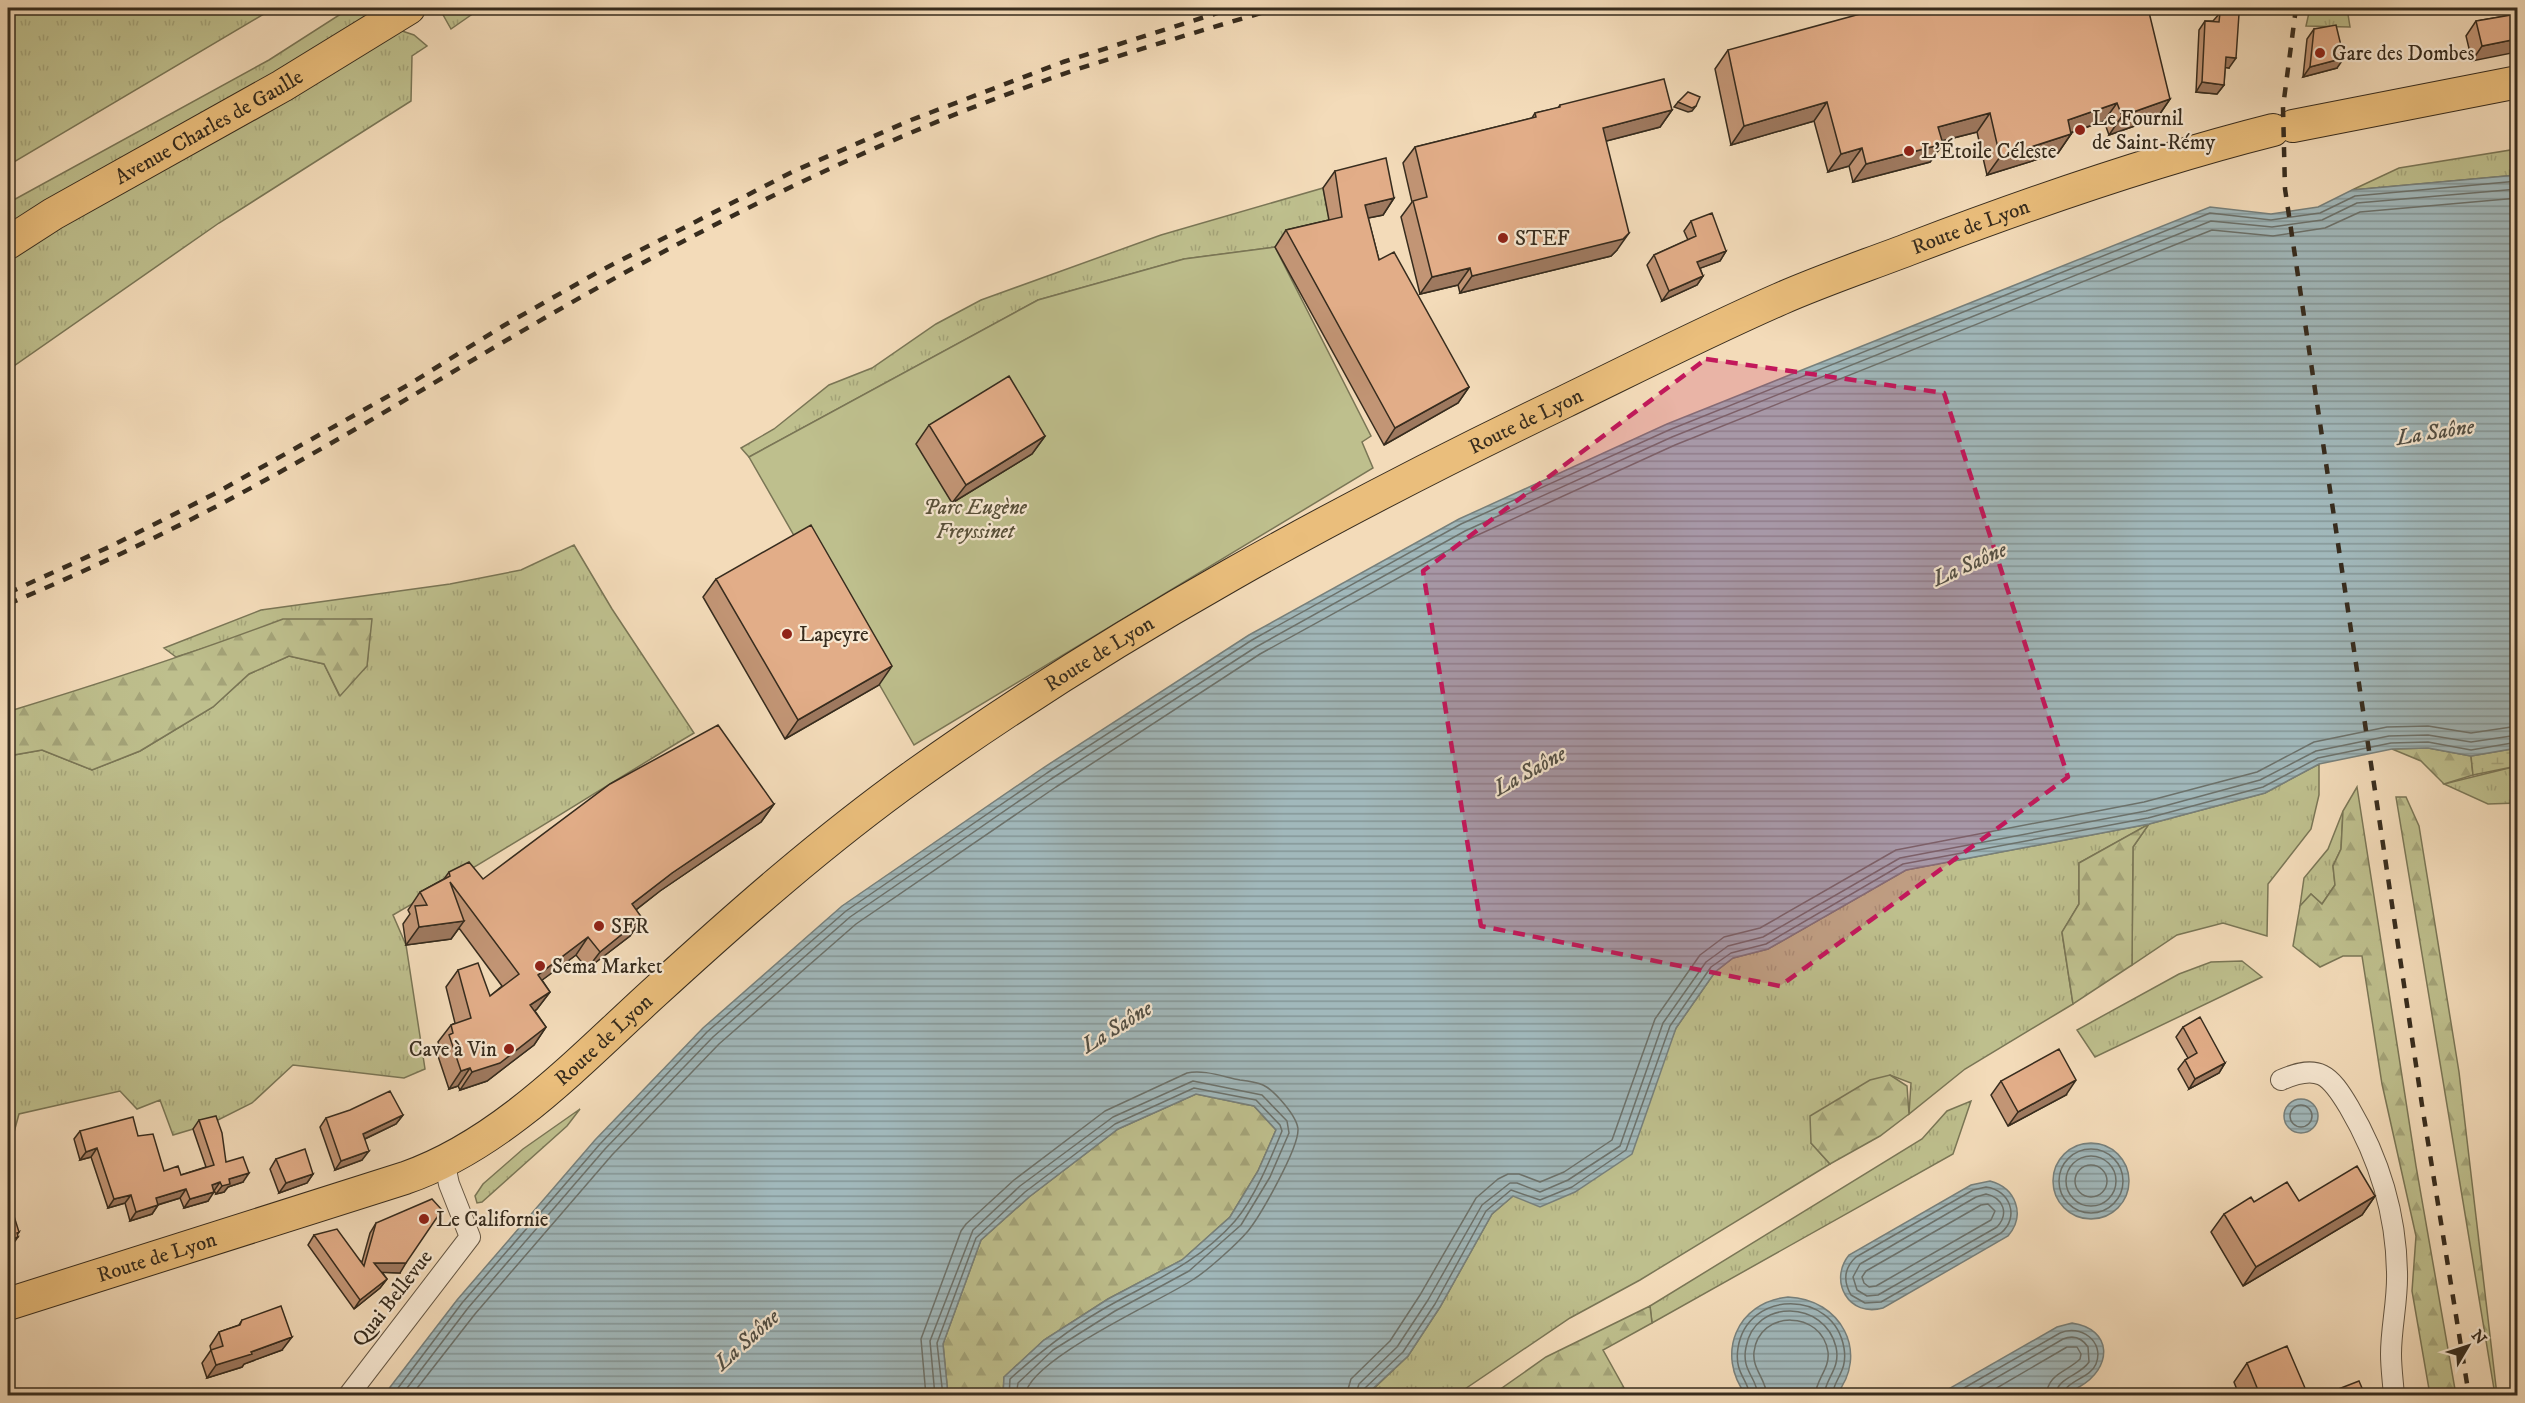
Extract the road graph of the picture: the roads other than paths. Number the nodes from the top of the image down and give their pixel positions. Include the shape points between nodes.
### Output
1 (409, 8) edge
2 (2517, 82) edge
3 (8, 243) edge
4 (2281, 1080) dead end
5 (444, 1161) junction
6 (8, 1304) edge
7 (348, 1395) edge
8 (2394, 1395) edge

1 - 3 main road, Avenue Charles de Gaulle via 282,86
2 - 5 main road, Route de Lyon via 2283,128 2203,148 2005,212 1785,297 1503,431 1291,540 995,720 892,792 777,884 543,1094
4 - 8 street via 2300,1071 2318,1073 2336,1084 2376,1160 2389,1199 2396,1242 2398,1275 2391,1355
5 - 6 main road, Route de Lyon via 333,1202
5 - 7 street, Quai Bellevue via 470,1237

